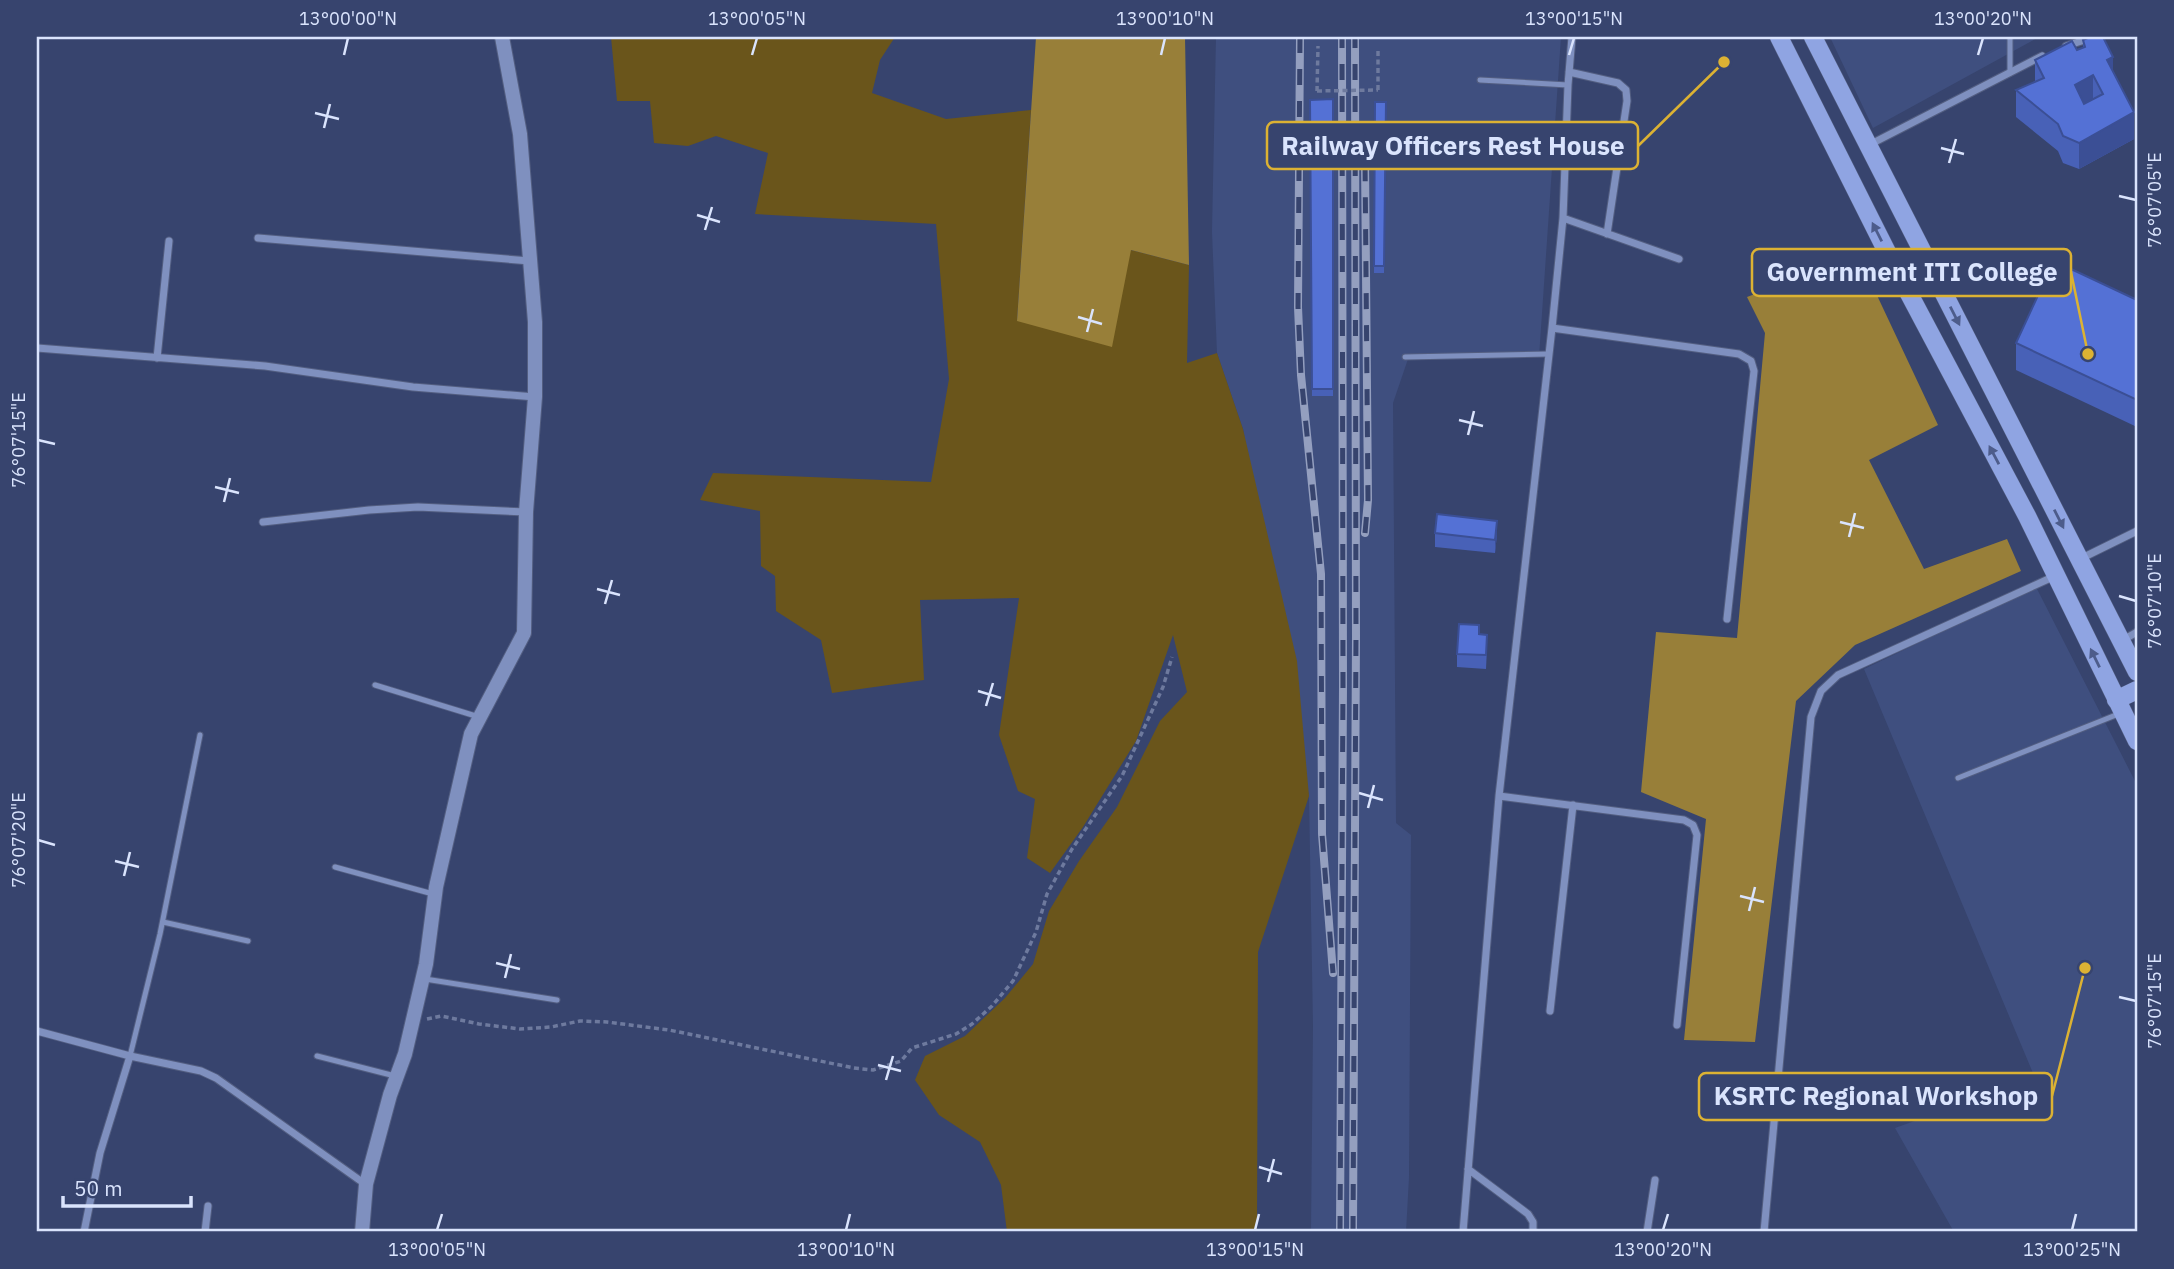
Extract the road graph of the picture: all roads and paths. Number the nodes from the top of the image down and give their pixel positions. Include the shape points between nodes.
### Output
1 (502, 37) edge
2 (1572, 37) edge
3 (1779, 37) edge
4 (1813, 37) edge
5 (2010, 37) edge
6 (2094, 37) edge
7 (1318, 46) dead end
8 (2061, 48) edge
9 (1378, 50) dead end
10 (2051, 52) edge
11 (1569, 72) junction
12 (2010, 73) junction
13 (1480, 79) dead end
14 (1568, 85) junction
15 (1853, 115) junction
16 (1825, 129) junction
17 (1869, 145) junction
18 (1563, 218) junction
19 (1607, 234) junction
20 (258, 238) dead end
21 (169, 241) dead end
22 (1679, 259) dead end
23 (531, 261) junction
24 (1552, 328) junction
25 (37, 348) edge
26 (1549, 354) junction
27 (1405, 356) dead end
28 (157, 358) junction
29 (535, 397) junction
30 (526, 512) junction
31 (263, 522) dead end
32 (2137, 531) edge
33 (2080, 559) junction
34 (2056, 576) junction
35 (1727, 619) dead end
36 (2129, 637) edge
37 (1172, 657) dead end
38 (2137, 672) edge
39 (375, 685) dead end
40 (2137, 690) edge
41 (2119, 706) junction
42 (480, 718) junction
43 (200, 735) dead end
44 (2137, 741) edge
45 (1958, 778) dead end
46 (1499, 796) junction
47 (1573, 805) junction
48 (335, 867) dead end
49 (435, 895) junction
50 (163, 922) junction
51 (248, 941) dead end
52 (422, 979) junction
53 (557, 1000) dead end
54 (1550, 1011) dead end
55 (411, 1023) junction
56 (1677, 1025) dead end
57 (37, 1031) edge
58 (130, 1056) junction
59 (317, 1056) dead end
60 (397, 1076) junction
61 (1468, 1169) junction
62 (1655, 1181) dead end
63 (366, 1184) junction
64 (208, 1206) dead end
65 (83, 1232) edge
66 (205, 1232) edge
67 (362, 1232) edge
68 (1463, 1232) edge
69 (1533, 1232) edge
70 (1647, 1232) edge
71 (1764, 1232) edge

1 - 23 street via 520,135
2 - 11 street
3 - 16 main road
4 - 15 main road
5 - 12 lane
6 - 8 street
7 - 9 path, bridge via 1317,91 1378,90
10 - 12 street
11 - 14 street
11 - 19 street via 1618,83 1626,90
12 - 17 street
13 - 14 lane
14 - 18 street
15 - 16 main road
15 - 17 main road
34 -> 16 main road
17 -> 33 main road
18 - 19 street
18 - 24 street
19 - 22 street
20 - 23 street
21 - 28 street
23 - 29 street
24 - 26 street
24 - 35 street via 1739,354 1751,361 1754,371
25 - 28 street
26 - 27 lane
26 - 46 street
28 - 29 street
29 - 30 street
30 - 31 street via 418,507
30 - 42 street via 524,633
32 - 33 street
33 - 36 main road
41 -> 34 main road
34 - 71 street via 1838,675 1821,691 1811,717
36 - 38 main road
37 - 55 path via 1122,776 1047,894 1036,932 1013,981 992,1006 956,1034 912,1048 901,1060 873,1070 607,1022 520,1029 441,1016
39 - 42 lane
40 - 41 main road
41 - 44 main road
41 - 45 lane
42 - 49 street via 471,734
43 - 50 lane
46 - 47 street
46 - 61 street
47 - 54 street
47 - 56 street via 1693,825 1697,835
48 - 49 lane
49 - 52 street
50 - 51 lane
50 - 58 lane
52 - 53 lane
52 - 55 street
55 - 60 street
57 - 58 street
58 - 63 street via 216,1078
58 - 65 street via 100,1153
59 - 60 lane
60 - 63 street
61 - 68 street
61 - 69 street via 1528,1214
62 - 70 street
63 - 67 street
64 - 66 street

